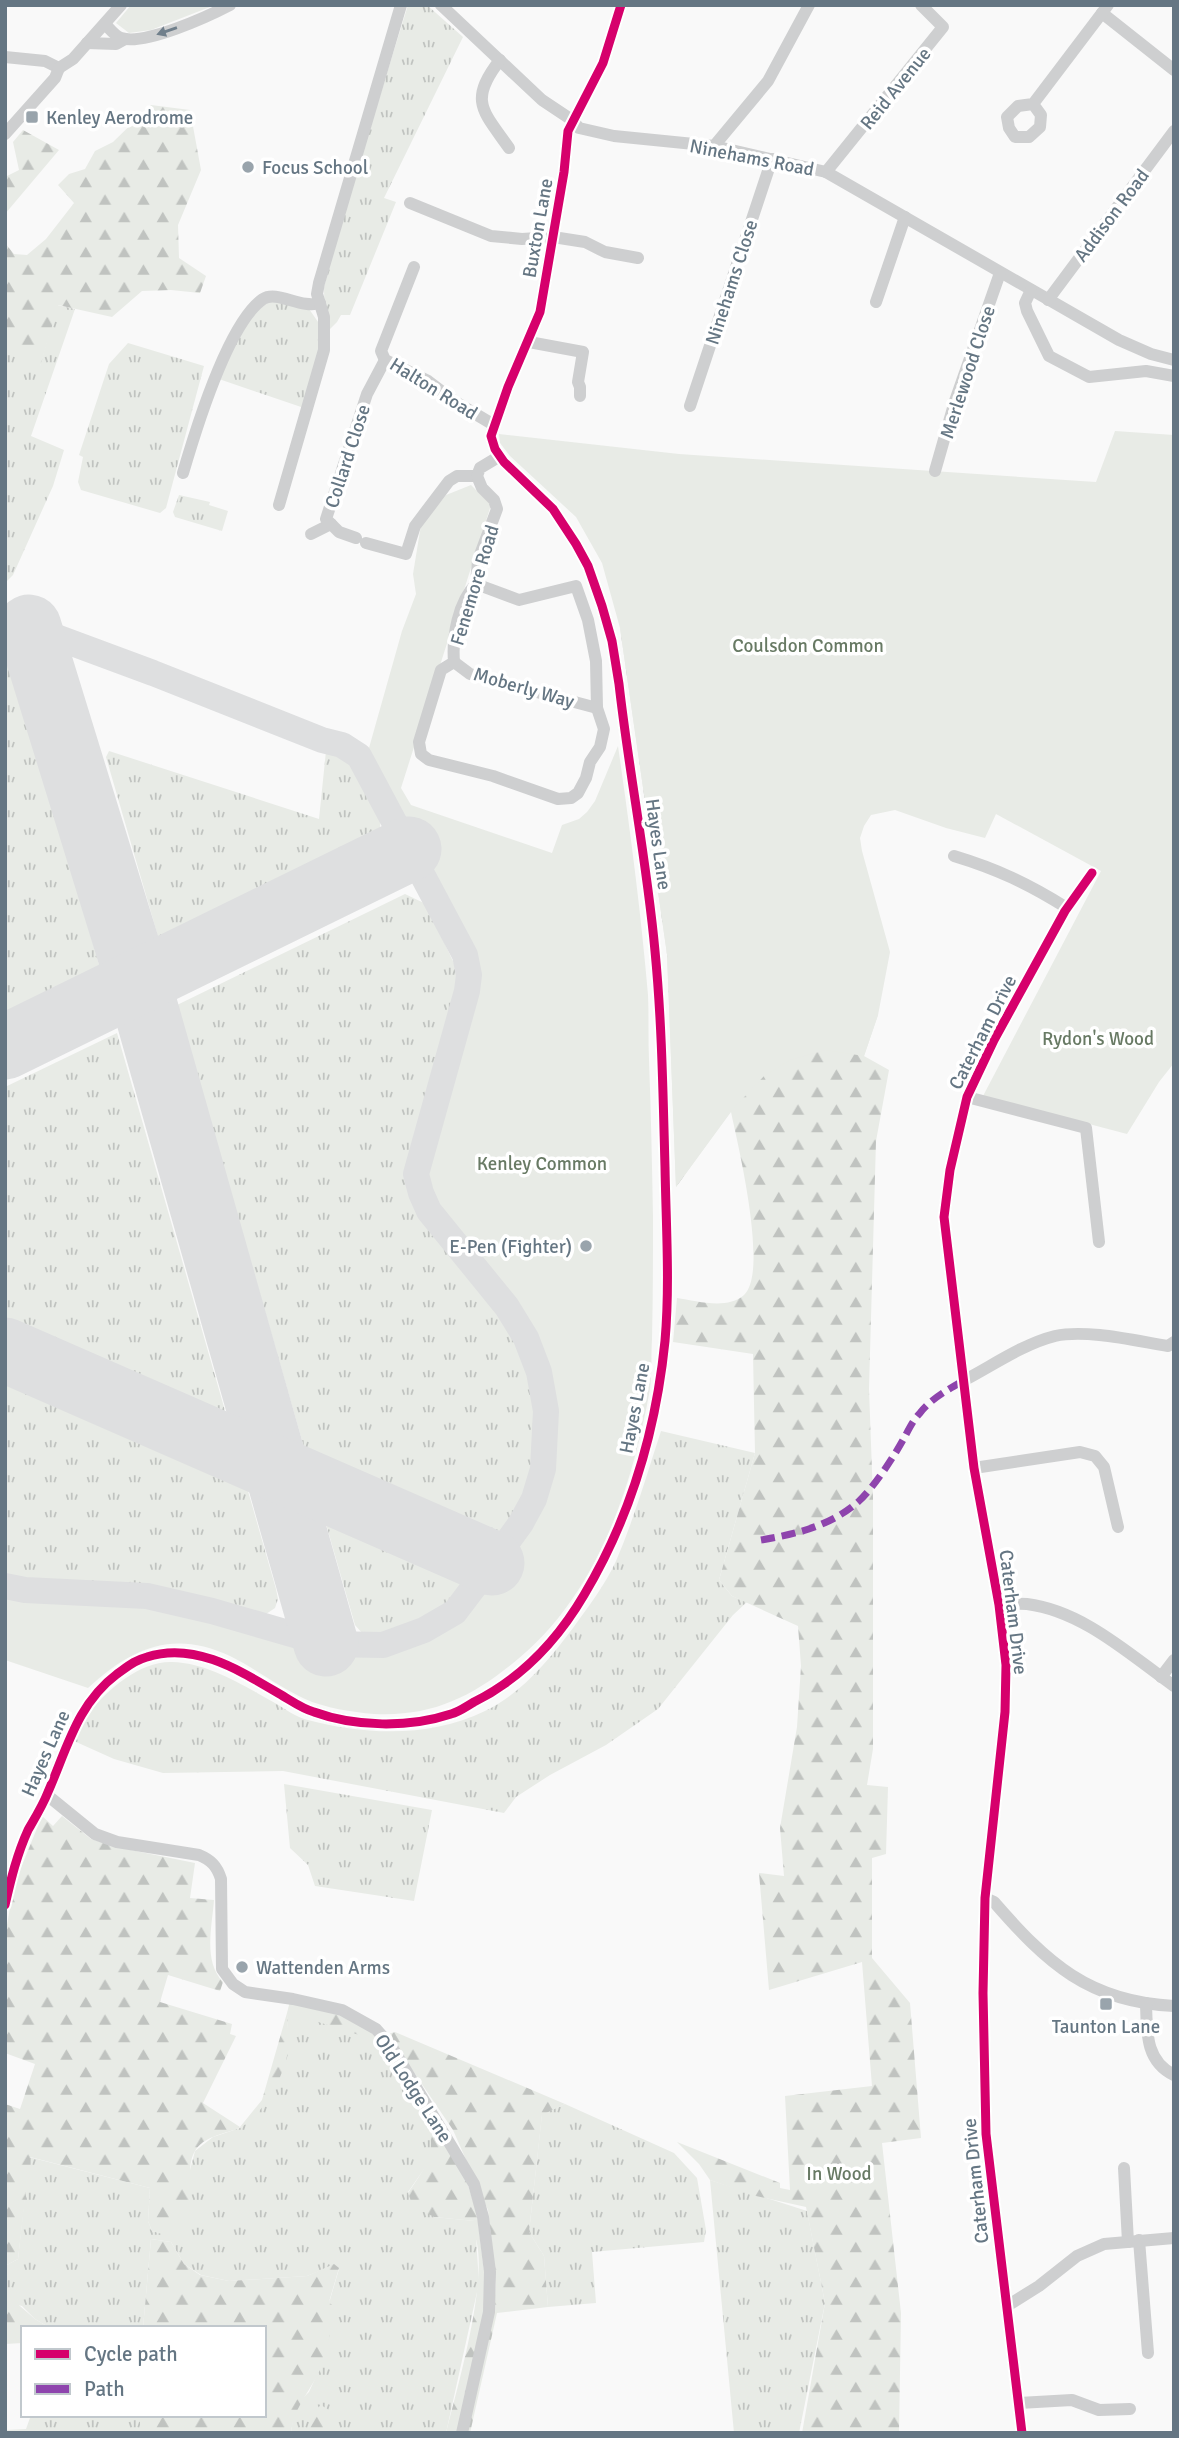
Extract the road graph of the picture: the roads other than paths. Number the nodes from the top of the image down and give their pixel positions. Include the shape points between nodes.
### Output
1 (121, 5) edge
2 (230, 5) edge
3 (401, 5) edge
4 (441, 5) edge
5 (621, 5) edge
6 (810, 5) edge
7 (920, 5) edge
8 (1105, 9) edge
9 (105, 24) junction
10 (125, 39) junction
11 (87, 44) junction
12 (5, 57) edge
13 (500, 60) junction
14 (59, 68) junction
15 (1174, 70) edge
16 (1033, 104) dead end
17 (572, 120) junction
18 (1174, 131) edge
19 (5, 134) edge
20 (714, 146) junction
21 (509, 148) dead end
22 (772, 159) junction
23 (826, 173) junction
24 (410, 203) dead end
25 (905, 217) junction
26 (553, 237) junction
27 (638, 258) dead end
28 (414, 267) dead end
29 (1000, 273) junction
30 (1031, 290) junction
31 (1048, 300) junction
32 (876, 302) dead end
33 (320, 303) junction
34 (529, 342) junction
35 (385, 360) junction
36 (1174, 360) edge
37 (1174, 376) edge
38 (580, 396) dead end
39 (690, 406) dead end
40 (494, 425) junction
41 (500, 456) junction
42 (935, 471) dead end
43 (183, 473) dead end
44 (477, 475) junction
45 (279, 505) dead end
46 (331, 524) junction
47 (311, 534) dead end
48 (476, 584) junction
49 (454, 662) junction
50 (597, 708) junction
51 (954, 856) dead end
52 (1092, 873) dead end
53 (1067, 908) junction
54 (967, 1097) junction
55 (1099, 1242) dead end
56 (1174, 1342) edge
57 (963, 1381) junction
58 (974, 1468) junction
59 (1118, 1527) dead end
60 (999, 1605) junction
61 (1174, 1660) edge
62 (1161, 1677) junction
63 (1174, 1686) edge
64 (47, 1795) junction
65 (8, 1882) edge
66 (985, 1898) junction
67 (5, 1905) edge
68 (1146, 2003) junction
69 (1174, 2006) edge
70 (1174, 2076) edge
71 (1124, 2168) dead end
72 (1174, 2238) edge
73 (1133, 2241) junction
74 (1007, 2306) junction
75 (1148, 2353) dead end
76 (1019, 2403) junction
77 (1130, 2409) dead end
78 (462, 2433) edge
79 (1022, 2433) edge

1 - 9 street
2 -> 10 street via 153,36
3 - 33 street via 318,283
4 - 13 street, Ninehams Road
5 - 17 street, Buxton Lane via 603,62
6 - 20 street via 768,81
7 - 23 street, Reid Avenue via 943,27
8 - 15 street
8 - 16 street
9 - 10 street
9 - 11 street
10 - 11 street via 116,44
11 - 14 street
12 - 14 street via 45,61
13 - 17 street, Ninehams Road via 542,100
13 - 21 street via 485,79 482,105
14 - 19 street
17 - 20 street, Ninehams Road via 593,133
17 - 26 street, Buxton Lane
18 - 31 street, Addison Road
20 - 22 street, Ninehams Road
22 - 23 street, Ninehams Road
22 - 39 street, Ninehams Close
23 - 25 street, Ninehams Road
24 - 26 street via 491,236
25 - 29 street, Ninehams Road
25 - 32 street
26 - 27 street
26 - 34 street, Buxton Lane via 540,312
28 - 35 street, Halton Road via 381,351
29 - 30 street, Ninehams Road
29 - 42 street, Merlewood Close
30 - 31 street, Ninehams Road
30 - 37 street via 1027,311 1049,356 1089,377 1146,371
31 - 36 street, Ninehams Road via 1119,340
33 - 43 street via 307,306 275,296 264,298 255,308 230,344
33 - 45 street via 324,350
34 - 38 street via 583,352
34 - 40 street, Buxton Lane
35 - 40 street, Halton Road via 428,381
35 - 46 street, Collard Close via 362,407 326,519
40 - 41 street via 491,436
41 - 44 street
41 - 64 street, Hayes Lane via 566,525 602,606 615,654 655,948 666,1213 665,1340 653,1422 630,1496 596,1574 553,1639 516,1677 452,1714 383,1723 346,1720 311,1712 205,1655 172,1652 150,1656 135,1661 106,1683 83,1710
44 - 46 street, Collard Close via 449,481 415,526 405,554 339,533
44 - 48 street, Fenemore Road via 497,509 478,560
46 - 47 street
48 - 49 street, Fenemore Road via 467,593 453,642
48 - 50 street via 519,600 576,586 596,661
49 - 50 street, Moberly Way via 470,674
49 - 50 street, Fenemore Road via 441,670 419,742 421,754 429,760 558,799 571,798 578,793 600,747 604,729
51 - 53 street via 995,869
52 - 53 street, Caterham Drive
53 - 54 street, Caterham Drive
54 - 55 street via 1086,1128
54 - 57 street, Caterham Drive via 944,1217
56 - 57 street via 1168,1346 1098,1335 1056,1336
57 - 58 street, Caterham Drive
58 - 59 street via 1080,1452 1095,1456 1104,1467
58 - 60 street, Caterham Drive
60 - 62 street via 1026,1604 1083,1623
60 - 66 street, Caterham Drive via 1006,1665 1005,1712
61 - 62 street
62 - 63 street
64 - 65 street, Hayes Lane
64 - 78 street, Old Lodge Lane via 95,1834 209,1860 220,1879 222,1969 233,1984 245,1992 342,2010 376,2029 392,2047 474,2184 483,2217 490,2272 489,2312
65 - 67 street, Hayes Lane
66 - 68 street via 1063,1971 1107,1993
66 - 74 street, Caterham Drive via 986,2134
68 - 69 street
68 - 70 street via 1148,2041 1156,2062
71 - 73 street
72 - 73 street
73 - 74 street via 1104,2244 1077,2256
73 - 75 street
74 - 76 street, Caterham Drive
76 - 77 street via 1072,2400 1099,2410
76 - 79 street, Caterham Drive

